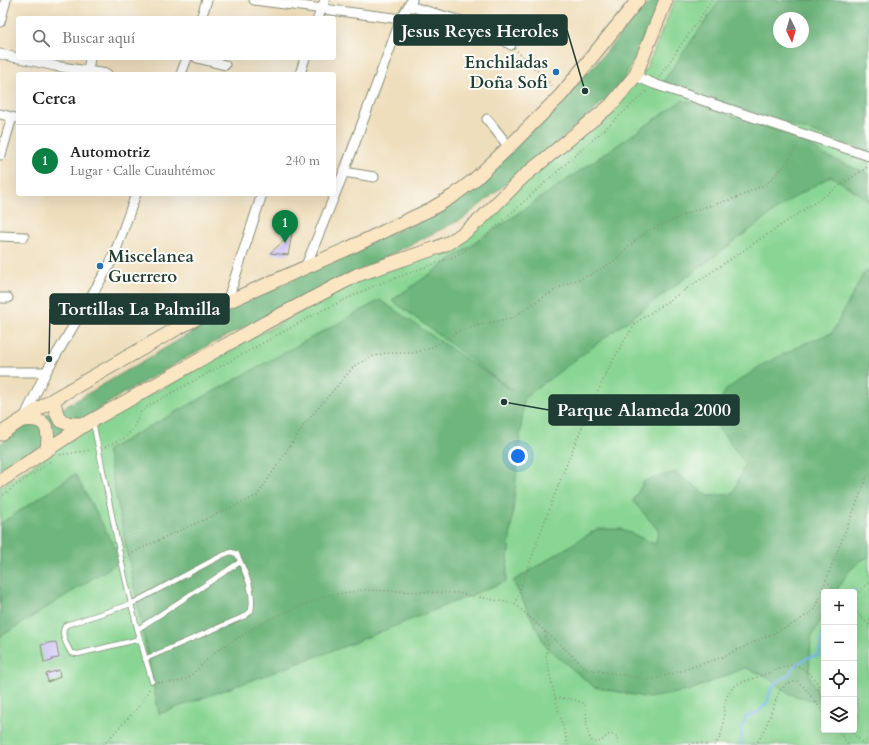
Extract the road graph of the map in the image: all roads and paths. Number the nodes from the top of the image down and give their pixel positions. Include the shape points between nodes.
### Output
1 (6, 0) edge
2 (207, 0) edge
3 (254, 0) edge
4 (325, 0) edge
5 (638, 0) edge
6 (666, 0) edge
7 (712, 0) edge
8 (410, 3) edge
9 (320, 14) edge
10 (202, 16) edge
11 (401, 19) junction
12 (0, 22) edge
13 (511, 45) joint
14 (0, 54) edge
15 (16, 57) edge
16 (38, 60) edge
17 (90, 60) edge
18 (186, 60) edge
19 (205, 60) edge
20 (304, 60) edge
21 (56, 62) edge
22 (225, 65) dead end
23 (88, 71) junction
24 (94, 72) edge
25 (182, 72) edge
26 (301, 72) edge
27 (635, 76) junction
28 (654, 84) junction
29 (561, 95) junction
30 (0, 114) edge
31 (15, 118) edge
32 (487, 119) dead end
33 (803, 134) junction
34 (509, 147) junction
35 (1, 155) edge
36 (869, 156) edge
37 (869, 166) edge
38 (344, 172) junction
39 (374, 177) dead end
40 (336, 192) edge
41 (134, 196) edge
42 (261, 196) edge
43 (334, 196) edge
44 (0, 236) edge
45 (24, 238) dead end
46 (305, 268) junction
47 (227, 302) junction
48 (0, 372) edge
49 (46, 372) junction
50 (54, 399) junction
51 (23, 420) junction
52 (89, 422) junction
53 (0, 434) edge
54 (99, 448) junction
55 (65, 451) dead end
56 (50, 454) junction
57 (869, 472) edge
58 (0, 481) edge
59 (0, 497) edge
60 (122, 560) junction
61 (240, 562) junction
62 (826, 580) junction
63 (869, 582) edge
64 (834, 589) edge
65 (857, 594) edge
66 (131, 604) junction
67 (514, 604) junction
68 (857, 612) edge
69 (869, 625) edge
70 (138, 629) junction
71 (545, 632) junction
72 (140, 639) junction
73 (145, 659) junction
74 (152, 682) junction
75 (555, 698) junction
76 (821, 699) edge
77 (821, 709) edge
78 (839, 733) edge
79 (853, 733) edge
80 (103, 745) edge
81 (568, 745) edge
82 (619, 745) edge
83 (690, 745) edge
84 (706, 745) edge
85 (714, 745) edge
86 (756, 745) edge
87 (849, 745) edge
88 (864, 745) edge

1 - 12 street
2 - 10 street
3 - 9 street
4 - 9 street
5 - 29 main road
6 - 27 main road
7 - 28 path
8 - 11 street
8 - 13 street via 479,26
9 - 11 street
11 - 38 street
13 - 29 path
14 - 15 street
16 - 21 street
17 - 23 street
18 - 25 street
19 - 22 street
20 - 26 street
21 - 23 street
23 - 24 street
27 - 28 street
27 - 52 main road via 605,110 523,177 482,218 457,238 436,248 357,275 265,323
28 - 33 street
28 - 54 path via 489,233 467,249 453,257 350,297 243,353 148,406 141,412 125,438
29 - 34 main road
30 - 31 street
31 - 35 street
32 - 34 street
33 - 36 street
33 - 60 path via 788,162 766,184 736,198 695,210 648,231 614,261 592,274 564,285 513,318 459,331 431,348 419,352 386,353 354,366 303,426 257,496 142,548
34 - 46 main road via 453,196 431,209
37 - 67 path via 637,322 599,388 567,461
38 - 39 street
38 - 40 street
41 - 49 street via 109,266
42 - 47 street
43 - 46 street
44 - 45 street
46 - 47 main road
47 - 50 main road
48 - 49 street
49 - 51 street
50 - 51 main road
50 - 52 main road via 55,412 60,420 68,424
51 - 53 main road
51 - 56 main road via 42,422 48,431
52 - 54 lane
52 - 56 main road
54 - 55 path via 59,455
54 - 60 lane
56 - 58 main road
56 - 59 path
57 - 62 path
60 - 66 lane
61 - 66 lane via 237,554 231,552
61 - 70 lane
61 - 73 lane via 252,594 251,611 245,616
62 - 64 path
62 - 71 path via 814,610 795,623 720,658 652,680 587,669
63 - 65 path
66 - 70 lane
66 - 72 lane via 66,625 63,628 63,635 71,653 74,654
67 - 71 path
67 - 74 path via 457,593 364,590 329,595 271,618 216,651 187,679 176,682
68 - 69 path
70 - 72 lane
71 - 75 path via 548,644 546,657
72 - 73 lane
73 - 74 lane
74 - 80 path via 142,703
75 - 81 path
75 - 82 path via 568,698 586,704 589,738 593,742 600,742 610,734 616,736
76 - 85 path via 818,684 813,677 801,668 790,666 738,684 728,692 721,735
77 - 86 path via 797,681 786,684 779,692
78 - 87 path
79 - 88 path
83 - 84 path via 694,742

